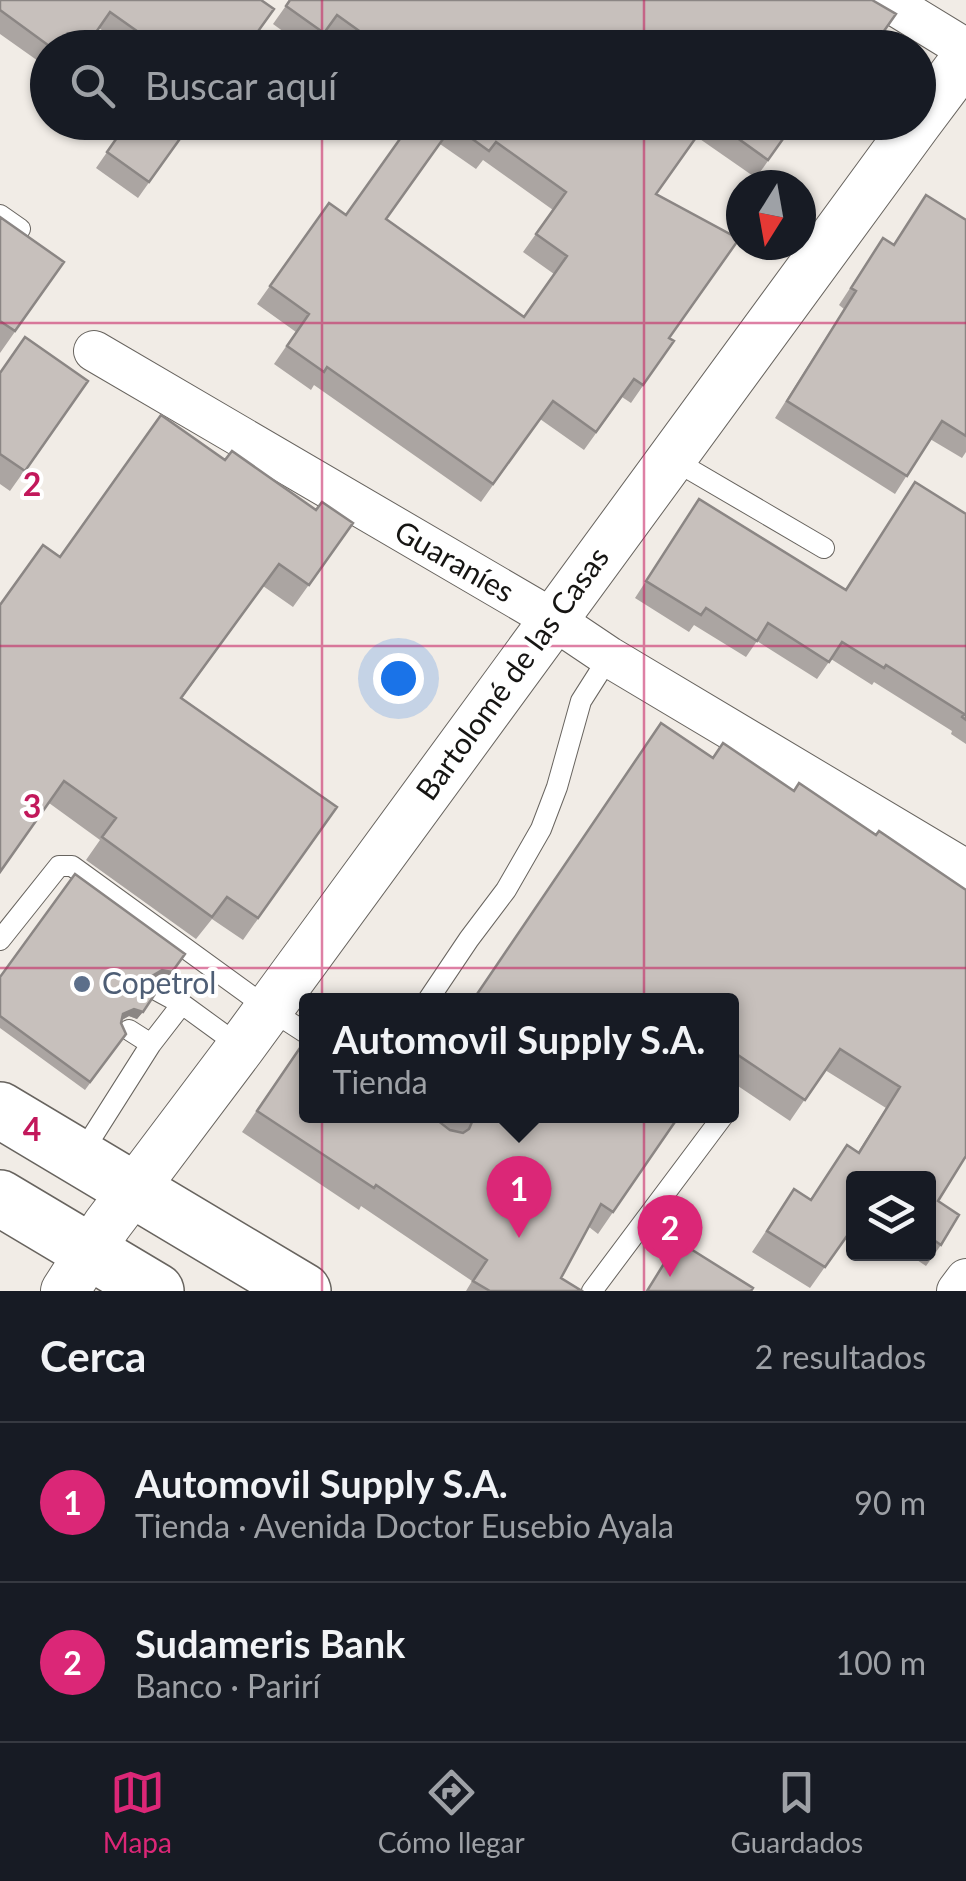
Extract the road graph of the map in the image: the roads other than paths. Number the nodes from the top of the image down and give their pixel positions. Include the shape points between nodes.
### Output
1 (886, 0) edge
2 (935, 30) edge
3 (936, 31) edge
4 (966, 49) edge
5 (966, 58) edge
6 (936, 98) edge
7 (905, 140) edge
8 (0, 216) edge
9 (20, 228) edge
10 (94, 351) dead end
11 (670, 458) junction
12 (824, 548) dead end
13 (554, 620) junction
14 (609, 657) junction
15 (966, 870) edge
16 (5, 946) edge
17 (158, 991) edge
18 (307, 993) edge
19 (433, 993) edge
20 (182, 1004) junction
21 (288, 1021) edge
22 (129, 1030) edge
23 (151, 1044) junction
24 (240, 1047) junction
25 (0, 1110) edge
26 (718, 1123) edge
27 (79, 1158) junction
28 (0, 1198) edge
29 (99, 1240) edge
30 (966, 1278) edge
31 (156, 1291) edge
32 (303, 1291) edge
33 (592, 1291) edge
34 (957, 1291) edge

1 - 2 street
3 - 4 street
5 - 6 street, Bartolomé de las Casas
7 - 11 street, Bartolomé de las Casas
8 - 9 lane
10 - 13 street, Guaraníes
11 - 12 lane
11 - 13 street, Bartolomé de las Casas
13 - 14 street, Guaraníes
13 - 18 street, Bartolomé de las Casas
14 - 15 street, Guaraníes
14 - 19 lane via 580,701 542,829
16 - 21 lane via 38,909 58,866 72,866
17 - 20 lane
20 - 23 lane
20 - 24 lane
21 - 24 street, Bartolomé de las Casas
22 - 23 lane
23 - 27 lane
24 - 29 street, Bartolomé de las Casas
25 - 27 highway
26 - 33 lane
27 - 29 highway
28 - 29 highway
29 - 31 highway
29 - 32 highway
30 - 34 street

